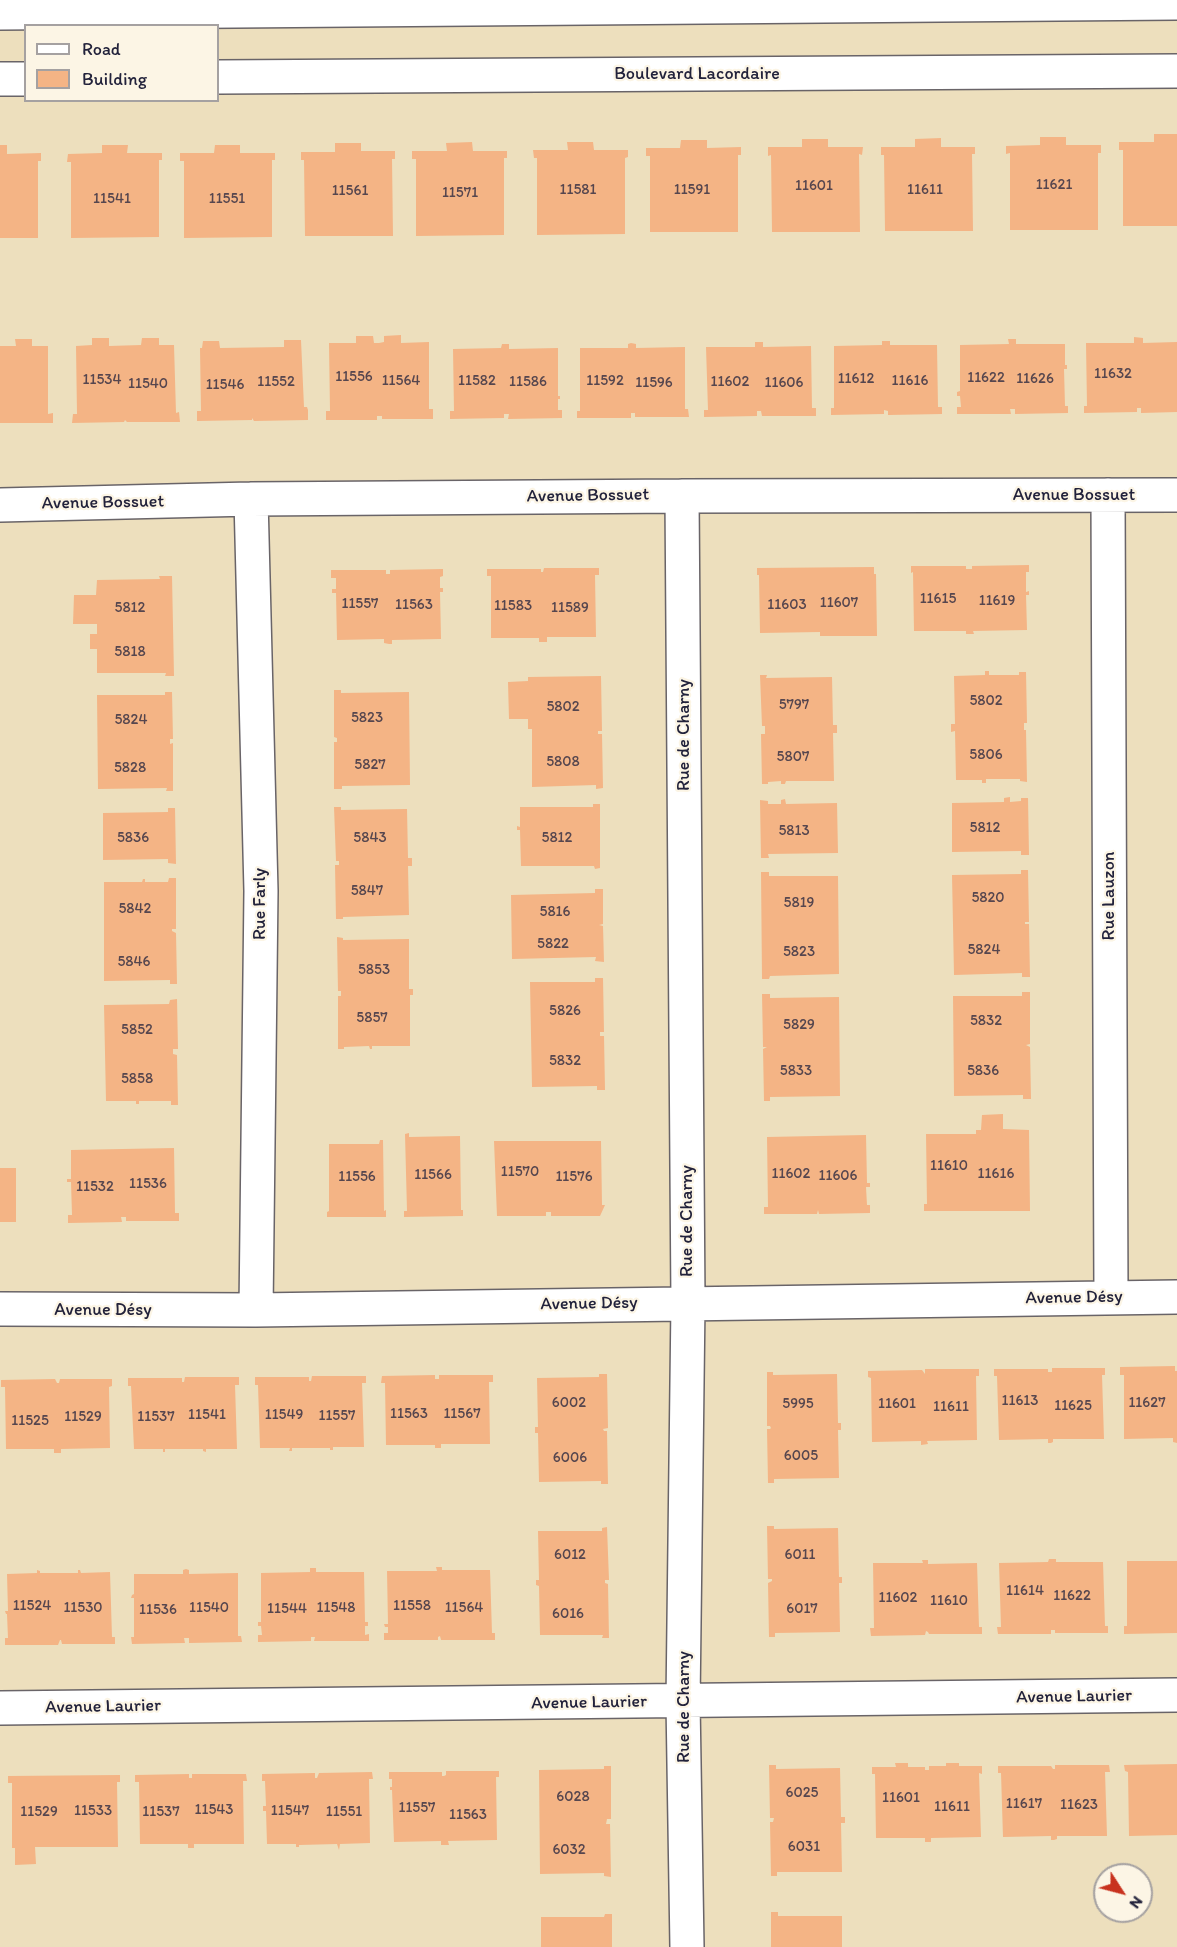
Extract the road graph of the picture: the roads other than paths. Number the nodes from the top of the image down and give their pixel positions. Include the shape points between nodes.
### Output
1 (920, 2) edge
2 (1177, 3) edge
3 (0, 13) edge
4 (1177, 71) edge
5 (219, 78) edge
6 (0, 79) edge
7 (24, 79) edge
8 (1108, 495) junction
9 (1177, 495) edge
10 (682, 496) junction
11 (251, 499) junction
12 (0, 505) edge
13 (1177, 1297) edge
14 (1111, 1298) junction
15 (688, 1303) junction
16 (0, 1310) edge
17 (256, 1310) junction
18 (1177, 1695) edge
19 (683, 1702) junction
20 (0, 1708) edge
21 (687, 1947) edge

1 - 2 street
1 - 3 street
4 - 5 street, Boulevard Lacordaire
6 - 7 street
8 - 9 street, Avenue Bossuet
8 - 10 street, Avenue Bossuet
8 - 14 street, Rue Lauzon
10 - 11 street, Avenue Bossuet
10 - 15 street, Rue de Charny
11 - 12 street, Avenue Bossuet
11 - 17 street, Rue Farly via 261,891
13 - 14 street, Avenue Désy
14 - 15 street, Avenue Désy
15 - 17 street, Avenue Désy
15 - 19 street, Rue de Charny
16 - 17 street, Avenue Désy
18 - 19 street, Avenue Laurier
19 - 20 street, Avenue Laurier
19 - 21 street, Rue de Charny

